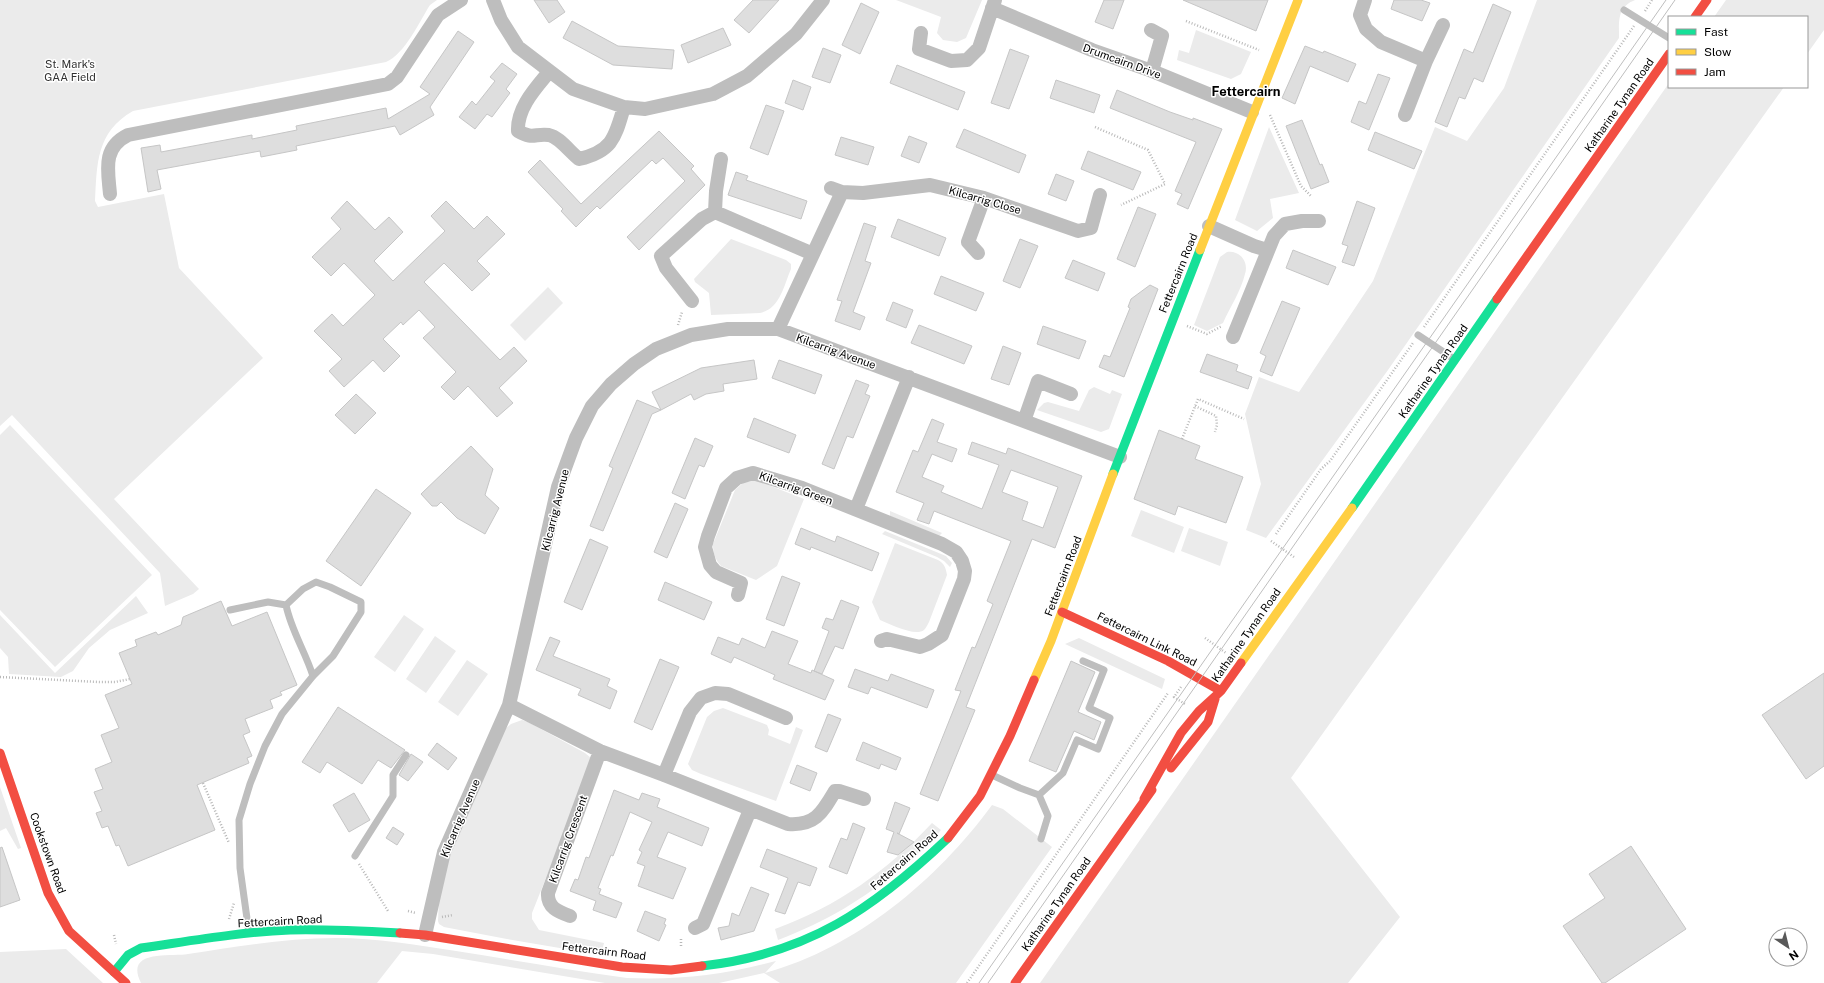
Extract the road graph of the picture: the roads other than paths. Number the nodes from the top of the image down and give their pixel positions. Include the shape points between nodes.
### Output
1 (461, 0) edge
2 (493, 0) edge
3 (823, 0) edge
4 (1298, 0) edge
5 (1365, 0) edge
6 (1707, 0) edge
7 (994, 4) edge
8 (1624, 10) dead end
9 (1697, 16) edge
10 (1443, 25) dead end
11 (1151, 30) dead end
12 (921, 34) dead end
13 (1668, 37) edge
14 (1668, 55) edge
15 (1426, 61) junction
16 (1152, 71) junction
17 (549, 72) junction
18 (624, 107) junction
19 (1254, 109) junction
20 (1405, 115) dead end
21 (721, 159) dead end
22 (110, 194) dead end
23 (1100, 195) dead end
24 (984, 198) junction
25 (715, 212) junction
26 (1319, 221) dead end
27 (1209, 226) junction
28 (1267, 250) junction
29 (978, 253) dead end
30 (813, 254) junction
31 (692, 301) dead end
32 (778, 329) junction
33 (1418, 335) road end
34 (1233, 337) dead end
35 (1456, 360) junction
36 (909, 377) junction
37 (1071, 394) dead end
38 (1024, 421) junction
39 (1120, 457) junction
40 (856, 509) junction
41 (738, 595) dead end
42 (286, 605) junction
43 (230, 610) dead end
44 (1062, 612) junction
45 (881, 641) dead end
46 (1083, 661) dead end
47 (313, 676) junction
48 (1221, 691) junction
49 (1215, 698) junction
50 (509, 706) junction
51 (786, 718) dead end
52 (600, 752) junction
53 (0, 753) edge
54 (406, 755) dead end
55 (664, 775) junction
56 (991, 775) junction
57 (1039, 795) junction
58 (864, 799) dead end
59 (1144, 799) junction
60 (750, 810) junction
61 (1041, 839) dead end
62 (355, 856) road end
63 (570, 916) dead end
64 (695, 928) dead end
65 (249, 933) junction
66 (425, 935) junction
67 (114, 972) junction
68 (126, 983) edge
69 (1016, 983) edge

1 - 22 street via 438,15 397,77 388,84 136,134 119,140 112,148 107,168
2 - 17 street via 501,20 518,47
3 - 18 street via 796,34 747,76 713,94 645,109
4 - 19 street, Fettercairn Road
5 - 15 street via 1360,15 1366,29 1381,42
6 - 9 street
7 - 12 street, Drumcairn Drive via 979,48 967,60 951,61 919,49
7 - 16 street, Drumcairn Drive via 1092,50
8 - 13 lane
10 - 15 street
11 - 16 street via 1162,36
14 - 35 street, Katharine Tynan Road
15 - 20 street
16 - 19 street, Drumcairn Drive
17 - 18 street via 573,89
17 - 18 street via 522,108 518,131 527,137 548,135 558,138 567,150 579,159 592,156 609,145 618,130
19 - 27 street, Fettercairn Road
21 - 25 street
23 - 24 street, Kilcarrig Close via 1090,228 1078,231
24 - 29 street via 968,242
24 - 30 street, Kilcarrig Close via 930,185 863,194 836,190
25 - 30 street
25 - 31 street via 702,219 661,256 666,268
26 - 28 street via 1285,224 1274,236
27 - 28 street
27 - 39 street, Fettercairn Road
28 - 34 street
30 - 32 street, Kilcarrig Close
32 - 36 street, Kilcarrig Avenue
32 - 50 street, Kilcarrig Avenue via 728,329 691,335 663,346 634,364 611,384 592,406 576,438 558,487
33 - 35 lane
35 - 48 street, Katharine Tynan Road
36 - 38 street, Kilcarrig Avenue
36 - 40 street
37 - 38 street via 1038,381
38 - 39 street, Kilcarrig Avenue
39 - 44 street, Fettercairn Road
40 - 41 street, Kilcarrig Green via 759,474 748,474 734,480 726,488 705,547 710,565 716,572 741,583
40 - 45 street, Kilcarrig Green via 942,544 956,552 965,571 963,584 942,634 920,647 888,639
42 - 43 lane via 268,602
42 - 47 lane via 289,620
42 - 47 lane via 303,589 316,582 361,602 361,612 333,656
44 - 48 street, Fettercairn Link Road via 1168,661
44 - 56 street, Fettercairn Road
46 - 57 lane via 1104,670 1089,708 1110,718 1098,749 1077,740 1063,773
47 - 65 lane via 282,714 265,746 239,820 240,868
48 - 49 street, Katharine Tynan Road
49 - 59 street, Katharine Tynan Road via 1196,713 1180,734
49 - 59 street, Katharine Tynan Road via 1208,722
50 - 52 street
50 - 66 street, Kilcarrig Avenue via 444,852
51 - 55 street via 728,694 715,693 701,698 690,712
52 - 55 street
52 - 63 street, Kilcarrig Crescent via 548,893 551,906
53 - 67 street, Cookstown Road via 48,893 68,931
54 - 62 lane via 393,775 393,796
55 - 60 street
56 - 57 lane
56 - 66 street, Fettercairn Road via 980,796 951,835 917,867 849,918 819,934 779,950 721,964 671,970 622,967
57 - 61 lane via 1048,816
58 - 60 street via 840,791 835,792 817,818 800,825 788,824
59 - 69 street, Katharine Tynan Road
60 - 64 street via 703,924
65 - 66 street, Fettercairn Road via 342,930
65 - 67 street, Fettercairn Road via 141,948 128,956
67 - 68 street, Cookstown Road

